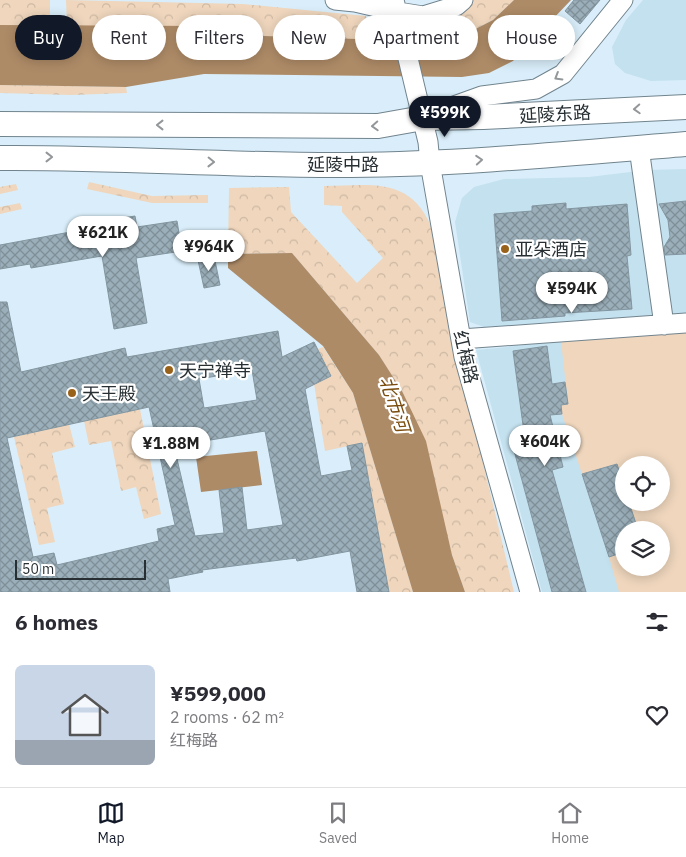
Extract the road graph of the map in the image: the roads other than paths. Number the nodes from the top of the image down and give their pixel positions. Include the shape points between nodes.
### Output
1 (335, 0) edge
2 (462, 0) edge
3 (623, 0) edge
4 (396, 6) edge
5 (686, 107) edge
6 (423, 118) junction
7 (0, 124) edge
8 (686, 144) edge
9 (639, 148) junction
10 (0, 158) edge
11 (430, 163) junction
12 (686, 323) edge
13 (664, 325) junction
14 (461, 339) junction
15 (530, 592) edge

1 - 4 street
2 - 4 street via 456,6 423,16
3 -> 6 street via 563,74 536,89 482,96
4 - 6 street, 红梅路
5 -> 6 main road, 延陵东路 via 483,118
6 -> 7 main road via 378,126
6 - 11 street, 红梅路
8 - 9 main road, 延陵中路
11 -> 9 main road, 延陵中路
9 - 13 street
10 -> 11 main road, 延陵中路 via 339,165
11 - 14 street, 红梅路
12 - 13 street
13 - 14 street
14 - 15 street, 红梅路

